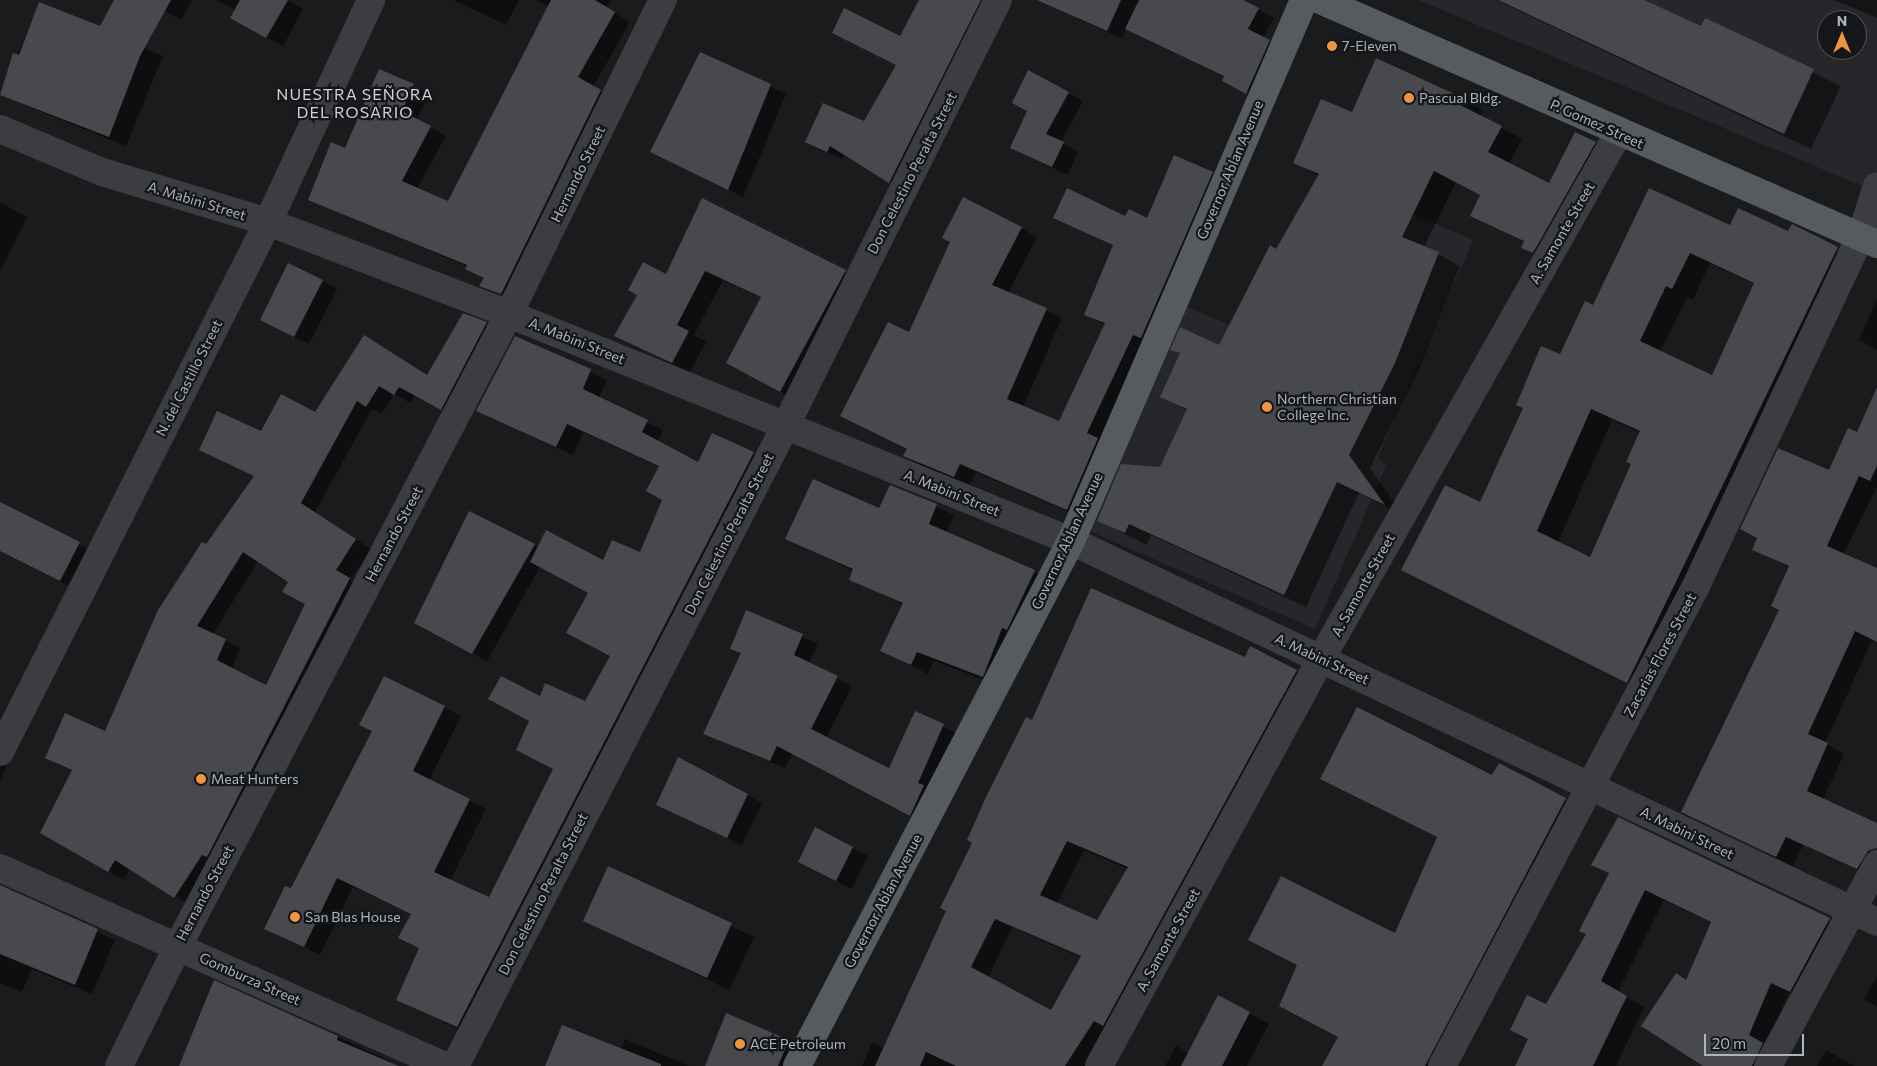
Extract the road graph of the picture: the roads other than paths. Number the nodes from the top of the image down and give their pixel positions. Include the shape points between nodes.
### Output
1 (371, 0) edge
2 (663, 0) edge
3 (998, 0) edge
4 (1304, 0) edge
5 (1320, 0) edge
6 (0, 129) edge
7 (1618, 134) junction
8 (1877, 186) edge
9 (268, 222) junction
10 (1869, 240) edge
11 (509, 314) junction
12 (786, 425) junction
13 (1071, 541) junction
14 (1321, 658) junction
15 (0, 752) edge
16 (1590, 787) junction
17 (1877, 864) edge
18 (0, 868) edge
19 (1851, 912) junction
20 (1877, 922) edge
21 (178, 946) junction
22 (120, 1066) edge
23 (445, 1066) edge
24 (454, 1066) edge
25 (797, 1066) edge
26 (1099, 1066) edge
27 (1442, 1066) edge
28 (1768, 1066) edge

1 - 9 street, N. del Castillo Street
2 - 11 street, Hernando Street
3 - 12 street, Don Celestino Peralta Street
4 - 13 main road, Governor Ablan Avenue
5 - 7 main road, P. Gomez Street
6 - 9 street, A. Mabini Street via 102,172
7 - 10 main road, P. Gomez Street
7 - 14 street, A. Samonte Street
8 - 10 street, Zacarias Flores Street
9 - 11 street, A. Mabini Street
9 - 15 street, N. del Castillo Street
10 - 16 street, Zacarias Flores Street via 1695,588
11 - 12 street, A. Mabini Street
11 - 21 street, Hernando Street
12 - 13 street, A. Mabini Street
12 - 24 street, Don Celestino Peralta Street
13 - 14 street, A. Mabini Street
13 - 25 main road, Governor Ablan Avenue
14 - 16 street, A. Mabini Street
14 - 26 street, A. Samonte Street
16 - 19 street, A. Mabini Street
16 - 27 street, Zacarias Flores Street
17 - 19 street
18 - 21 street, Gomburza Street
19 - 20 street, A. Mabini Street
19 - 28 street
21 - 22 street, Hernando Street
21 - 23 street, Gomburza Street

